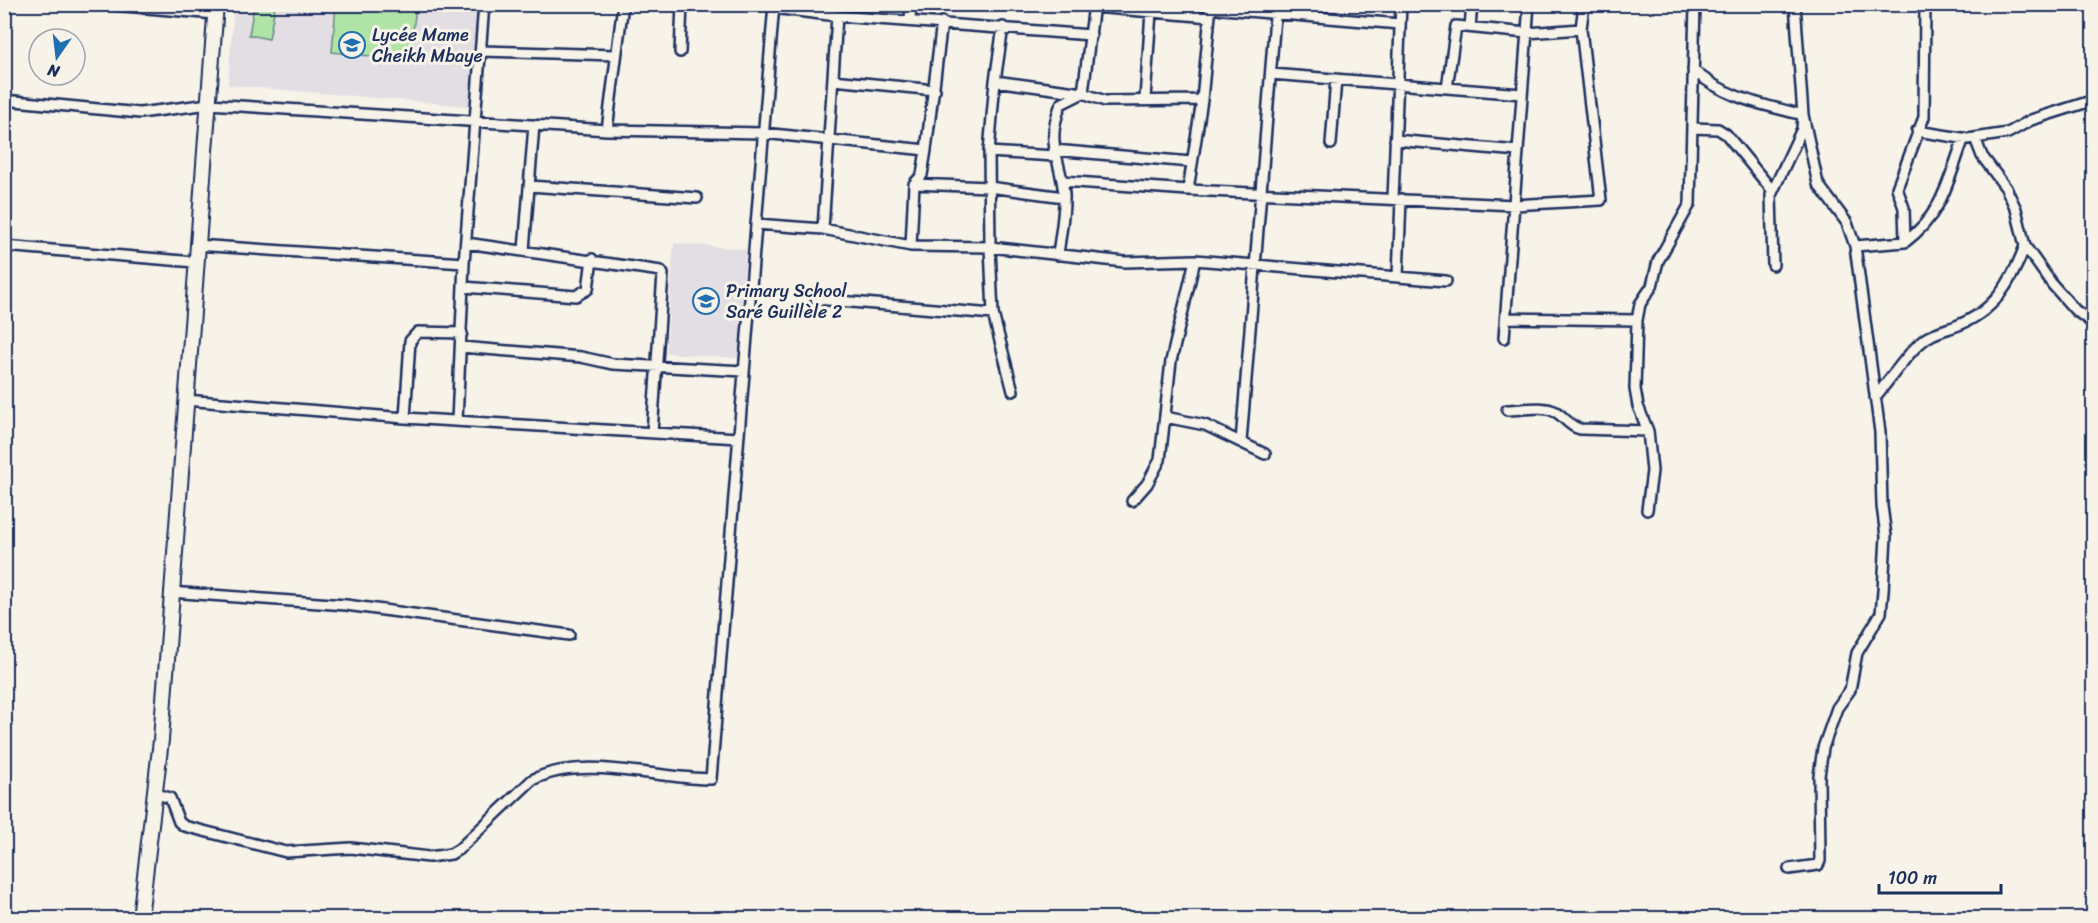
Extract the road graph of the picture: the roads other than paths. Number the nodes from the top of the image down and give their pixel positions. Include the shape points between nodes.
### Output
1 (102, 4) edge
2 (484, 4) edge
3 (623, 4) edge
4 (682, 4) edge
5 (911, 4) edge
6 (1401, 4) edge
7 (1472, 4) edge
8 (1529, 4) edge
9 (1584, 4) edge
10 (1695, 4) edge
11 (1795, 4) edge
12 (1925, 4) edge
13 (774, 6) edge
14 (1094, 6) edge
15 (215, 9) edge
16 (1276, 9) edge
17 (1210, 10) edge
18 (1151, 12) junction
19 (837, 16) junction
20 (910, 20) junction
21 (942, 22) junction
22 (1400, 24) junction
23 (1003, 27) junction
24 (1470, 27) junction
25 (1581, 29) junction
26 (1527, 33) junction
27 (1092, 34) junction
28 (481, 51) junction
29 (680, 52) dead end
30 (615, 56) junction
31 (1693, 70) junction
32 (1271, 74) junction
33 (1336, 79) junction
34 (832, 80) junction
35 (995, 81) junction
36 (1398, 84) junction
37 (1447, 88) junction
38 (935, 90) junction
39 (1083, 93) junction
40 (1522, 94) junction
41 (1145, 99) junction
42 (4, 100) edge
43 (1202, 100) junction
44 (2094, 100) edge
45 (209, 104) junction
46 (1803, 115) junction
47 (475, 121) junction
48 (534, 125) junction
49 (1693, 128) junction
50 (607, 130) junction
51 (1917, 131) junction
52 (763, 133) junction
53 (829, 138) junction
54 (1964, 138) junction
55 (1975, 138) junction
56 (1395, 140) junction
57 (1331, 144) dead end
58 (926, 150) junction
59 (1518, 151) junction
60 (989, 152) junction
61 (1054, 153) junction
62 (1191, 162) junction
63 (1062, 181) junction
64 (914, 184) junction
65 (530, 186) junction
66 (989, 187) junction
67 (1188, 190) junction
68 (1772, 190) junction
69 (1261, 192) junction
70 (1064, 197) junction
71 (697, 198) dead end
72 (1397, 199) junction
73 (1514, 205) junction
74 (756, 224) junction
75 (823, 229) junction
76 (1905, 242) junction
77 (466, 243) junction
78 (196, 245) junction
79 (4, 246) edge
80 (911, 246) junction
81 (1855, 246) junction
82 (2025, 246) junction
83 (990, 247) junction
84 (524, 250) junction
85 (1058, 255) junction
86 (592, 259) junction
87 (1195, 260) junction
88 (195, 262) junction
89 (464, 263) junction
90 (1255, 265) junction
91 (1773, 265) dead end
92 (1398, 277) junction
93 (1446, 281) dead end
94 (464, 287) junction
95 (816, 299) dead end
96 (993, 314) junction
97 (1506, 318) junction
98 (1637, 320) junction
99 (2094, 324) edge
100 (462, 333) junction
101 (1504, 338) dead end
102 (461, 347) junction
103 (656, 366) junction
104 (744, 370) junction
105 (1013, 391) dead end
106 (1875, 397) junction
107 (185, 400) junction
108 (1507, 410) dead end
109 (1165, 417) junction
110 (405, 418) junction
111 (457, 421) junction
112 (1648, 431) junction
113 (652, 433) junction
114 (738, 438) junction
115 (1241, 442) junction
116 (1265, 454) dead end
117 (1132, 501) dead end
118 (1647, 510) dead end
119 (170, 592) junction
120 (569, 635) dead end
121 (156, 794) junction
122 (1789, 869) dead end
123 (140, 918) edge

1 - 15 street
2 - 28 street
3 - 30 street
4 - 29 street
5 - 20 street
6 - 22 street
7 - 24 street
8 - 26 street
9 - 25 street
10 - 31 street
11 - 46 street
12 - 51 street via 1924,117
13 - 19 street
13 - 52 street
14 - 18 street
14 - 27 street
15 - 45 main road
16 - 17 street
16 - 22 street
16 - 32 street
17 - 18 street
17 - 43 street
18 - 41 street
19 - 20 street
19 - 34 street
20 - 21 street
21 - 23 street
21 - 38 street
22 - 36 street
23 - 27 street
23 - 35 street
24 - 26 street
24 - 37 street via 1456,26
25 - 26 street
25 - 73 street via 1601,200
26 - 40 street
27 - 39 street
28 - 30 street
28 - 47 street
30 - 50 street
31 - 46 street via 1717,90
31 - 49 street
32 - 33 street
32 - 69 street
33 - 36 street
33 - 57 street
34 - 38 street
34 - 53 street
35 - 39 street
35 - 60 street
36 - 37 street
36 - 56 street
37 - 40 street
38 - 58 street
39 - 41 street via 1105,101
39 - 61 street via 1061,104 1053,125
40 - 59 street
41 - 43 street
42 - 45 street via 140,113
43 - 62 street
44 - 55 street via 2031,120 2008,133
45 - 47 street
45 - 78 main road
46 - 68 street via 1802,129
46 - 81 street via 1818,184 1847,223
47 - 48 street
47 - 77 street
48 - 50 street
48 - 65 street
49 - 68 street via 1718,129 1726,134
49 - 98 street via 1690,204 1658,261 1652,286 1637,311
50 - 52 street
51 - 54 street
51 - 76 street via 1897,188 1904,208
52 - 53 street
52 - 74 street
53 - 58 street
53 - 75 street
54 - 55 street
54 - 76 street via 1938,208
55 - 82 street via 2016,209
56 - 59 street
56 - 72 street
58 - 64 street via 922,175
59 - 73 street
60 - 61 street
60 - 66 street
61 - 62 street
61 - 63 street
62 - 67 street
63 - 67 street
63 - 70 street
64 - 66 street
64 - 80 street
65 - 71 street
65 - 84 street
66 - 70 street
66 - 83 street
67 - 69 street
68 - 91 street
69 - 72 street
69 - 90 street
70 - 85 street
72 - 73 street
72 - 92 street
73 - 97 street
74 - 75 street
74 - 104 street
75 - 80 street
76 - 81 street
77 - 84 street
77 - 89 street
78 - 88 main road
78 - 89 street
79 - 88 street
80 - 83 street
81 - 106 street
82 - 99 street via 2058,291
82 - 106 street via 2016,271 1987,311 1934,332 1919,344
83 - 85 street
83 - 96 street
84 - 86 street
85 - 87 street via 1125,262
86 - 94 street via 588,289 576,296
86 - 103 street via 652,268 663,274
87 - 90 street
87 - 109 street via 1172,361
88 - 107 main road
89 - 94 street
90 - 92 street
90 - 115 street
92 - 93 street
94 - 100 street
95 - 96 street
96 - 105 street
97 - 98 street
97 - 101 street
98 - 112 street via 1635,389
100 - 102 street
100 - 110 street via 414,334
102 - 103 street
102 - 111 street
103 - 104 street
103 - 113 street
104 - 114 street
106 - 122 street via 1886,536 1881,614 1857,653 1850,690 1827,732 1819,776 1820,861 1818,865
107 - 110 street
107 - 119 main road
108 - 112 street via 1547,409 1580,429
109 - 115 street via 1205,425
109 - 117 street via 1160,460
110 - 111 street
111 - 113 street
112 - 118 street via 1652,471
113 - 114 street
114 - 121 street via 711,779 592,769 546,773 532,780 459,849 429,857 368,849 272,850 184,826 170,798
115 - 116 street
119 - 120 street via 346,605
119 - 121 main road
121 - 123 main road

